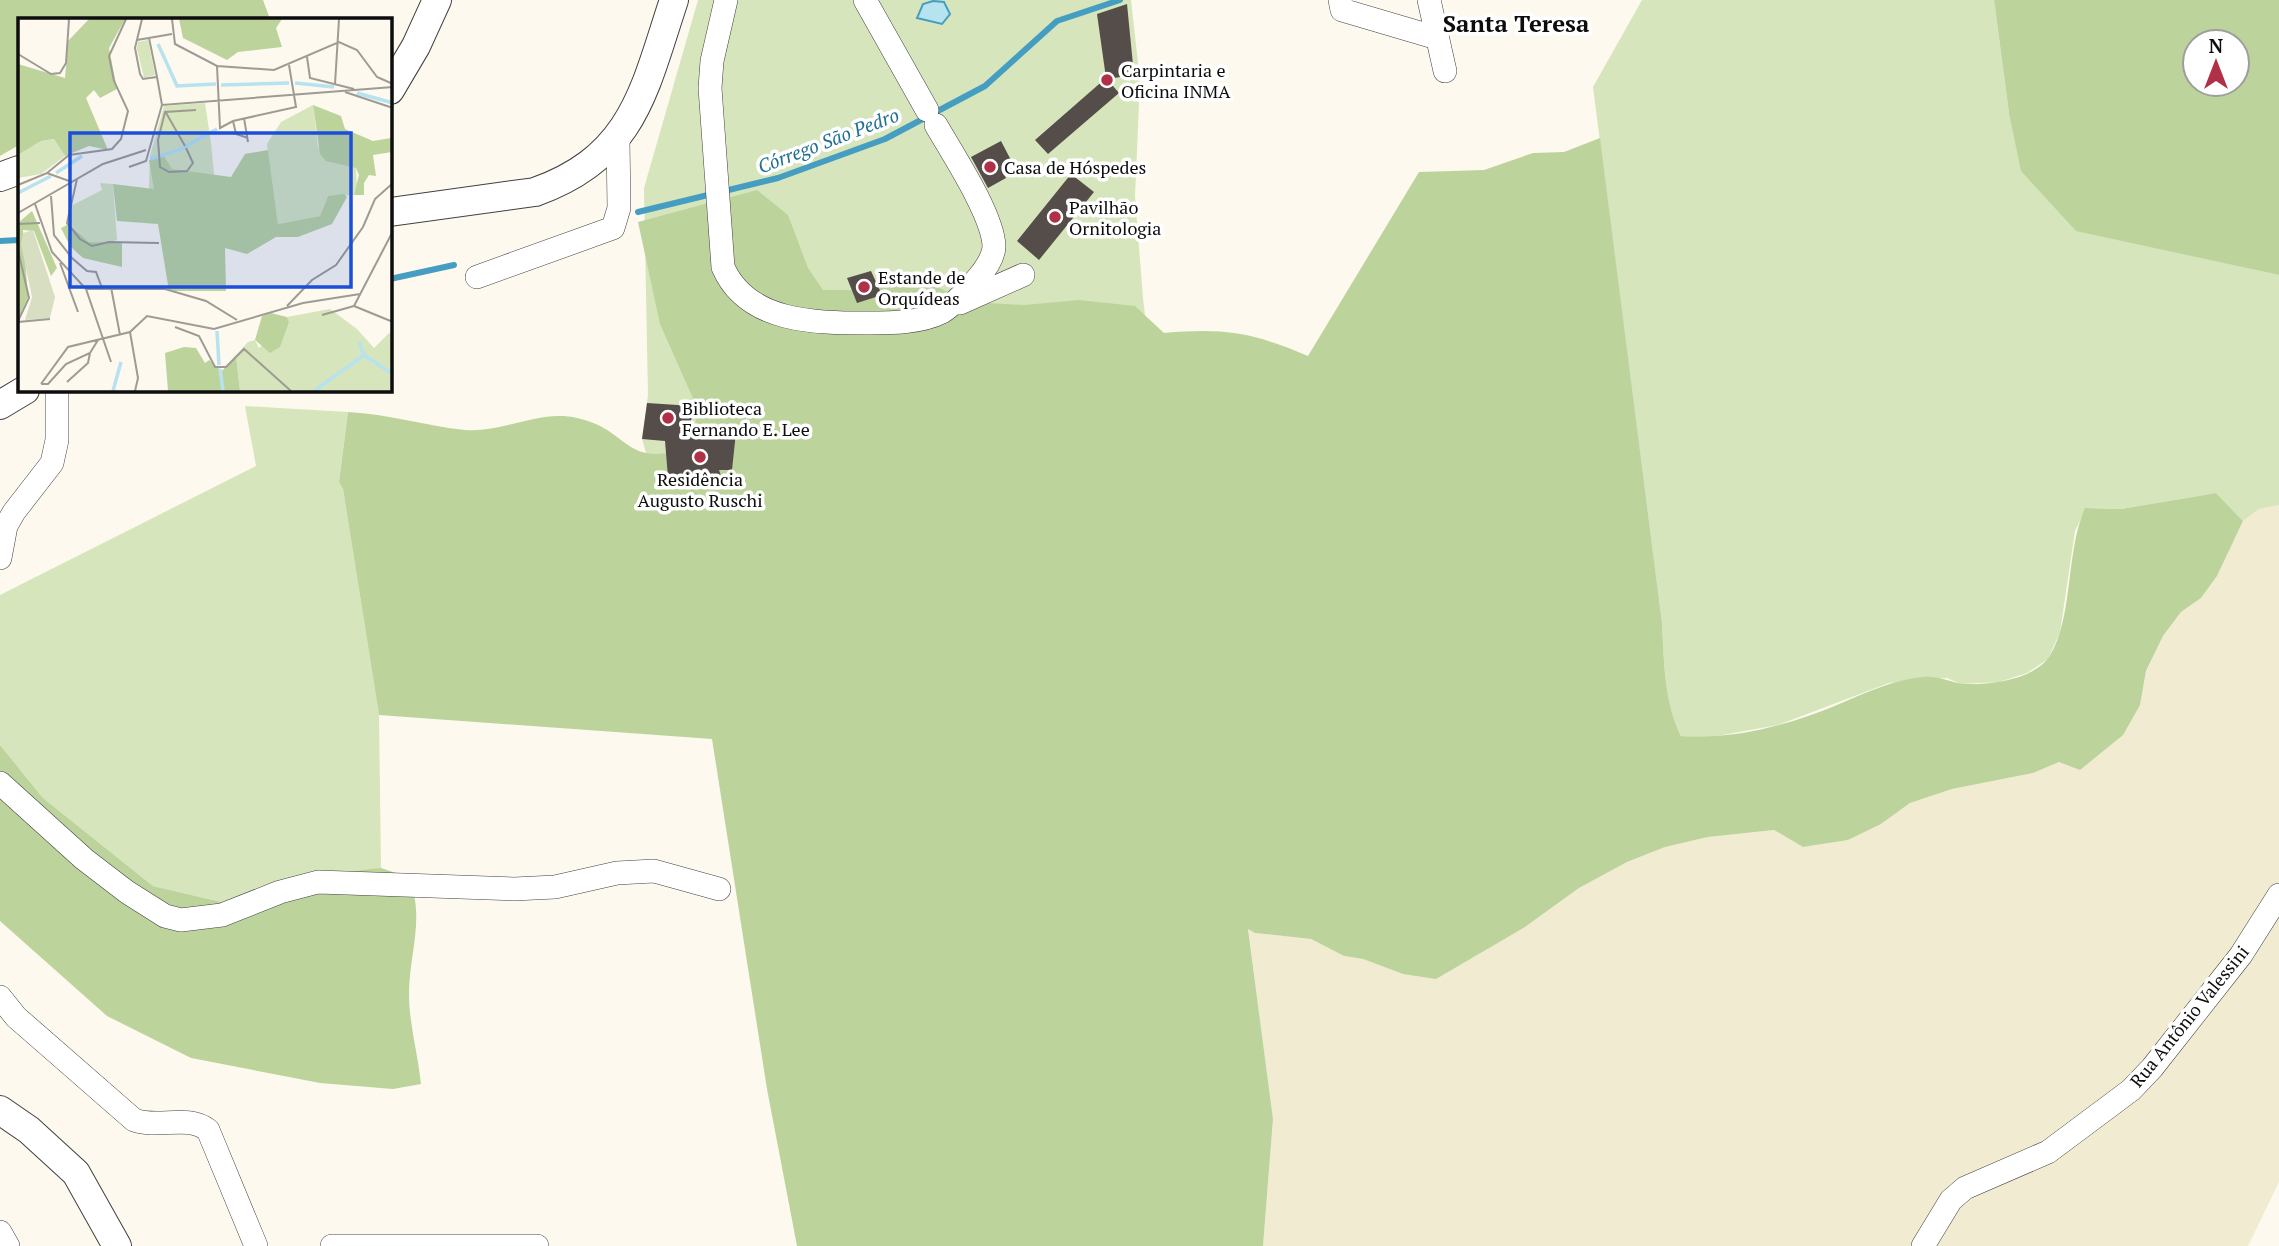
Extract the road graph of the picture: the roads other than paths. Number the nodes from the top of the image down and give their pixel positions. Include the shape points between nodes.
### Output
1 (437, 0) edge
2 (674, 0) edge
3 (726, 0) edge
4 (865, 0) edge
5 (1340, 0) edge
6 (1429, 0) edge
7 (1437, 38) junction
8 (1445, 71) dead end
9 (392, 86) edge
10 (618, 140) junction
11 (18, 170) edge
12 (0, 177) edge
13 (392, 212) edge
14 (1023, 275) dead end
15 (477, 277) dead end
16 (944, 310) junction
17 (57, 392) edge
18 (0, 558) edge
19 (0, 783) edge
20 (719, 890) dead end
21 (2279, 895) edge
22 (0, 997) edge
23 (0, 1110) edge
24 (0, 1232) edge
25 (8, 1246) edge
26 (117, 1246) edge
27 (256, 1246) edge
28 (334, 1246) edge
29 (537, 1246) edge
30 (1923, 1246) edge

1 - 9 street
2 - 10 street via 645,89
3 - 16 street via 710,88 723,267 729,280 754,303 803,321 880,323 929,317
4 - 16 street via 970,186 994,246 982,273
5 - 7 street via 1342,10
6 - 7 street
7 - 8 street
10 - 13 street via 576,174 535,192
10 - 15 street via 619,208 612,228
11 - 12 street
14 - 16 street
17 - 18 street via 52,463 6,526
19 - 20 street via 116,884 165,916 181,920 222,915 318,882 514,889 654,871
21 - 30 street, Rua Antônio Valessini via 2241,955 2131,1090 2048,1152 1965,1188 1951,1200
22 - 27 street via 16,1017 134,1121 156,1125 195,1122 208,1130
23 - 26 street via 76,1173
24 - 25 street
28 - 29 street

